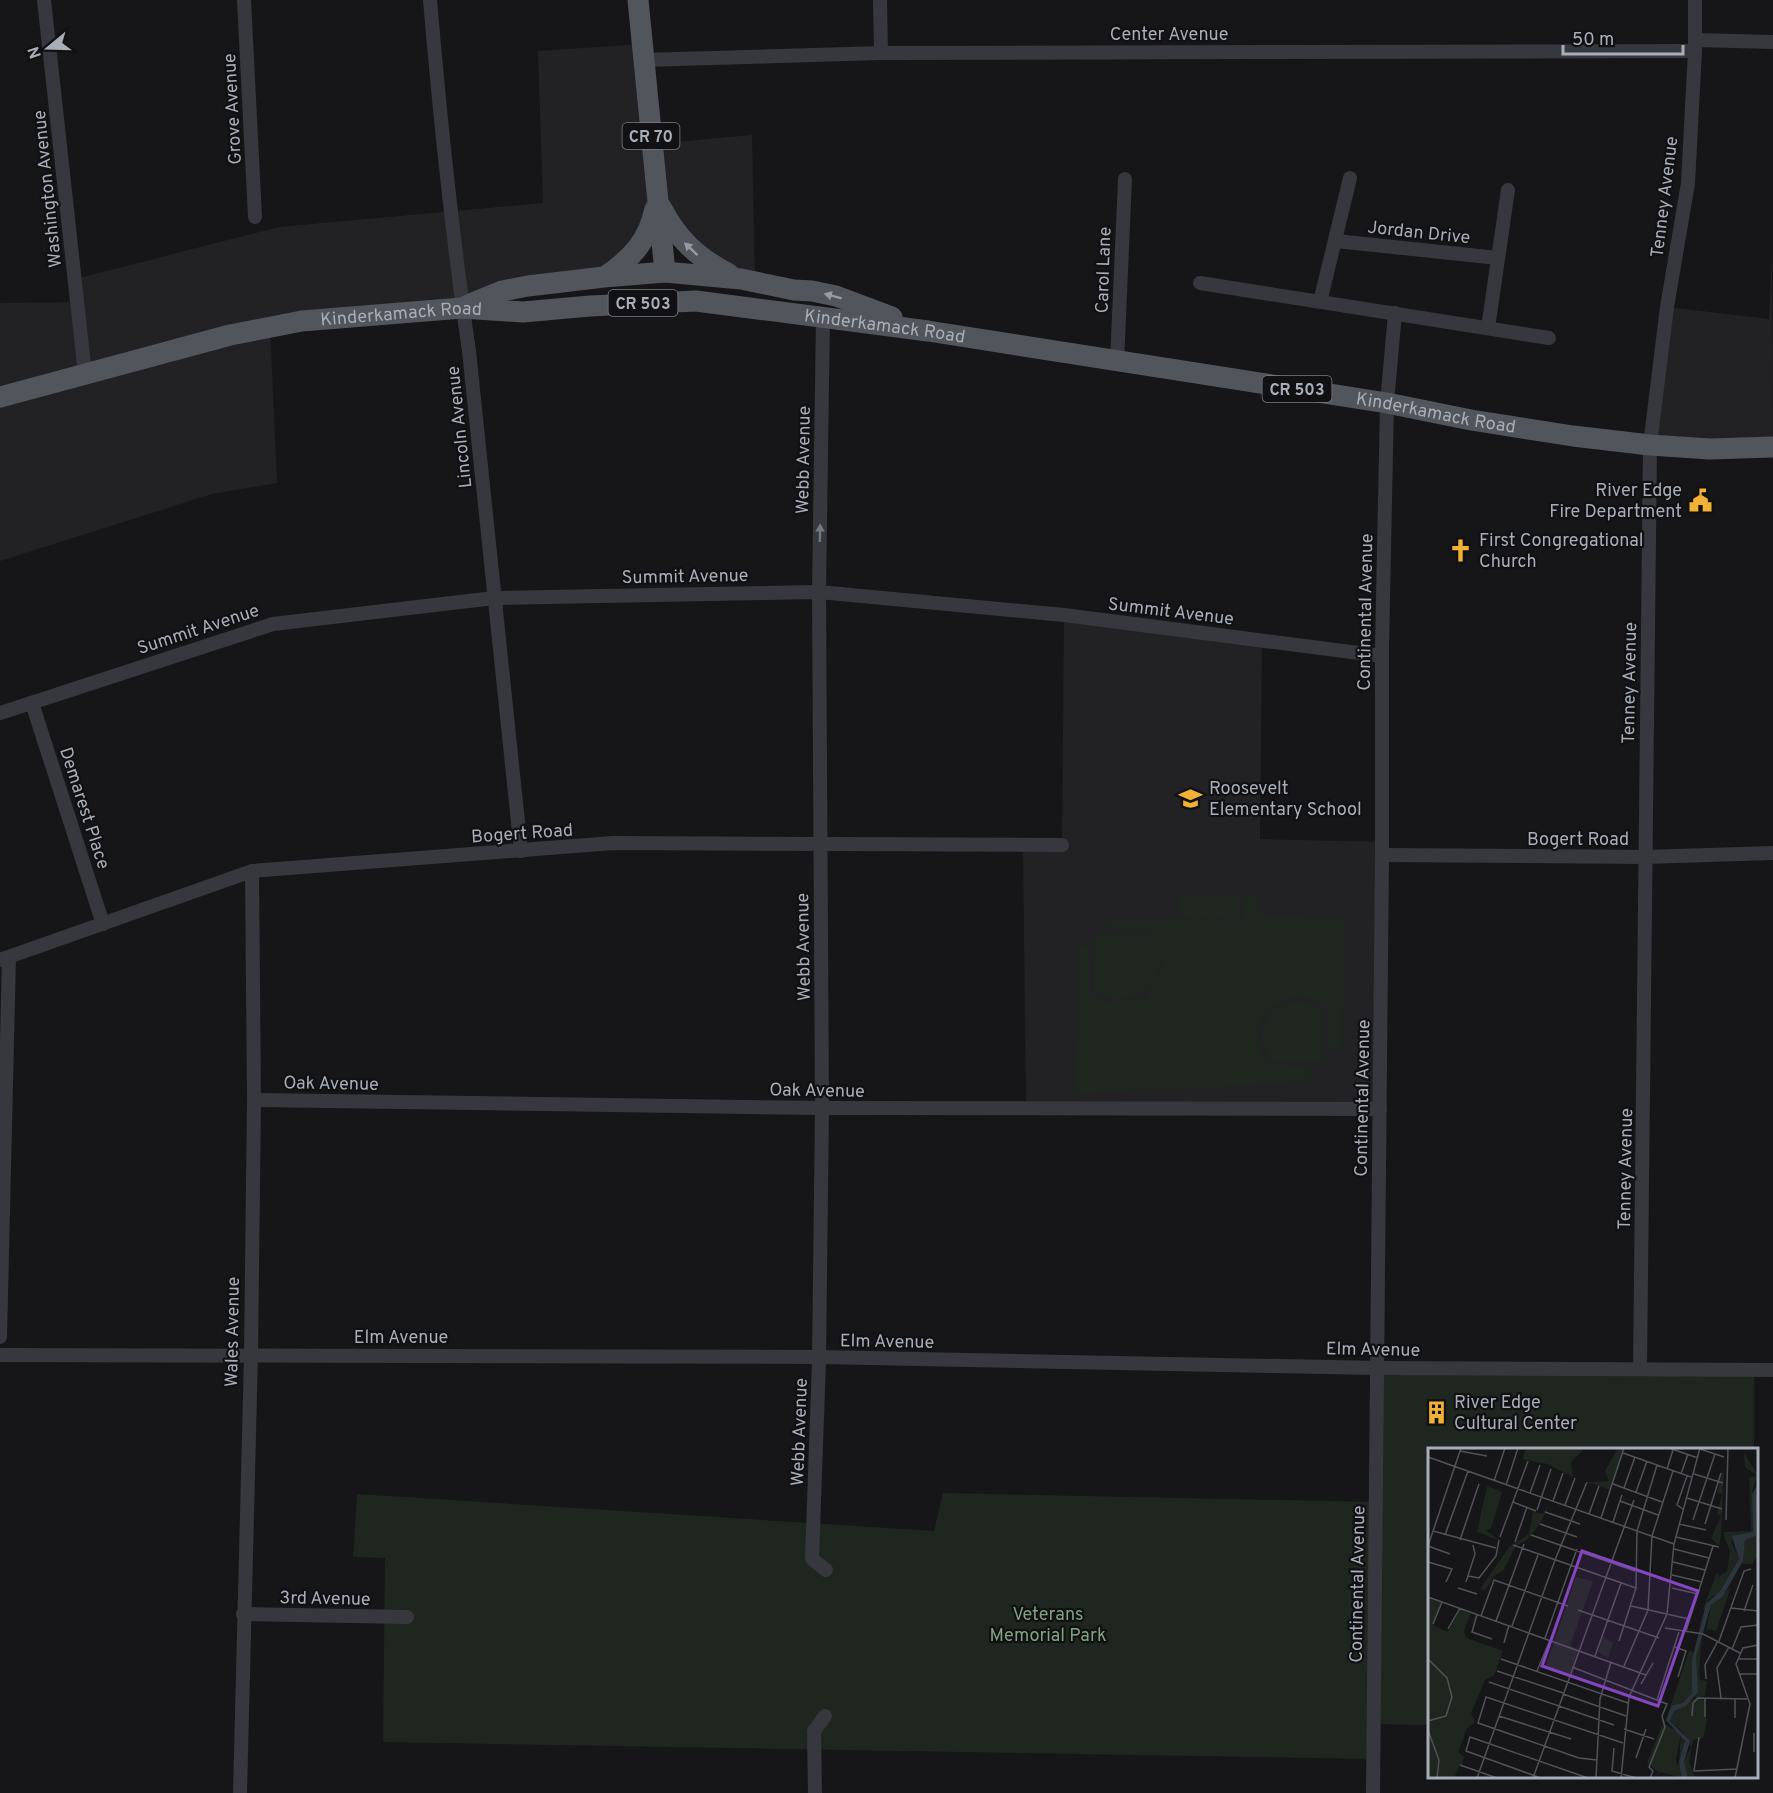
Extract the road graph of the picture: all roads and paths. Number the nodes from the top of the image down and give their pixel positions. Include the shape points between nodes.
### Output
1 (44, 0) edge
2 (244, 0) edge
3 (430, 0) edge
4 (638, 0) edge
5 (880, 0) edge
6 (1695, 0) edge
7 (1773, 42) edge
8 (1695, 45) junction
9 (881, 53) junction
10 (643, 60) junction
11 (1350, 178) dead end
12 (1125, 179) dead end
13 (1508, 190) dead end
14 (657, 200) junction
15 (255, 217) dead end
16 (1336, 241) junction
17 (1498, 258) junction
18 (664, 272) junction
19 (604, 277) junction
20 (741, 279) junction
21 (1200, 283) dead end
22 (794, 290) junction
23 (1320, 302) junction
24 (462, 308) junction
25 (1395, 313) junction
26 (824, 316) junction
27 (1488, 328) junction
28 (928, 331) junction
29 (1549, 338) dead end
30 (1117, 362) junction
31 (85, 374) junction
32 (0, 398) edge
33 (1387, 403) junction
34 (1650, 445) junction
35 (1773, 447) edge
36 (819, 592) junction
37 (495, 598) junction
38 (1382, 656) junction
39 (33, 703) junction
40 (0, 713) edge
41 (820, 844) junction
42 (1062, 845) dead end
43 (521, 851) junction
44 (1773, 853) edge
45 (1382, 855) junction
46 (1645, 857) junction
47 (252, 871) junction
48 (103, 924) junction
49 (5, 958) edge
50 (254, 1100) junction
51 (822, 1108) junction
52 (1380, 1109) junction
53 (0, 1337) edge
54 (0, 1355) edge
55 (250, 1355) junction
56 (819, 1357) junction
57 (1377, 1368) junction
58 (1640, 1369) junction
59 (1773, 1370) edge
60 (826, 1570) dead end
61 (243, 1614) junction
62 (407, 1617) dead end
63 (825, 1716) dead end
64 (240, 1793) edge
65 (815, 1793) edge
66 (1372, 1793) edge

1 - 31 street, Washington Avenue
2 - 15 street, Grove Avenue
3 - 24 street, Lincoln Avenue via 444,164
4 - 10 main road, CR 70
5 - 9 street
6 - 8 street, Tenney Avenue
7 - 8 street, Center Avenue
8 - 9 street, Center Avenue
8 - 34 street, Tenney Avenue via 1688,183
9 - 10 street, Center Avenue
10 - 14 main road, CR 70
11 - 16 street, Jordan Drive
12 - 30 street, Carol Lane
13 - 17 street
14 - 18 main road, CR 70
14 - 19 main road via 652,223 640,245 626,262
20 -> 14 main road via 705,261 687,245
16 - 17 street, Jordan Drive
16 - 23 street, Jordan Drive
17 - 27 street
18 - 19 main road
18 - 20 main road
19 - 24 main road via 502,291
20 - 22 main road
21 - 23 street
22 - 26 main road
28 -> 22 main road via 836,296
23 - 25 street
24 - 26 main road, Kinderkamack Road / CR 503 via 523,312 696,301
24 - 31 main road, Kinderkamack Road / CR 503 via 302,321 230,335
24 - 37 street, Lincoln Avenue
25 - 27 street
25 - 33 street
26 - 28 main road, Kinderkamack Road / CR 503
36 -> 26 street, Webb Avenue
27 - 29 street
28 - 30 main road, Kinderkamack Road / CR 503
30 - 33 main road, Kinderkamack Road / CR 503
31 - 32 main road, Kinderkamack Road / CR 503
33 - 34 main road, Kinderkamack Road / CR 503 via 1471,420
33 - 38 street, Continental Avenue
34 - 35 main road, Kinderkamack Road / CR 503 via 1710,449
34 - 46 street, Tenney Avenue
36 - 37 street, Summit Avenue
36 - 38 street, Summit Avenue via 1064,615
36 - 41 street, Webb Avenue
37 - 39 street, Summit Avenue via 273,624
37 - 43 street, Lincoln Avenue
38 - 45 street, Continental Avenue
39 - 40 street, Summit Avenue
39 - 48 street, Demarest Place
41 - 42 street, Bogert Road
41 - 43 street, Bogert Road via 613,843
41 - 51 street, Webb Avenue
43 - 47 street, Bogert Road
44 - 46 street, Bogert Road
45 - 46 street, Bogert Road
45 - 52 street, Continental Avenue
46 - 58 street, Tenney Avenue
47 - 48 street, Bogert Road
47 - 50 street, Wales Avenue
48 - 49 street, Bogert Road
49 - 53 street
50 - 51 street, Oak Avenue
50 - 55 street, Wales Avenue
51 - 52 street, Oak Avenue
51 - 56 street, Webb Avenue
52 - 57 street, Continental Avenue
54 - 55 street, Elm Avenue
55 - 56 street, Elm Avenue
55 - 61 street, Wales Avenue
56 - 57 street, Elm Avenue
56 - 60 street, Webb Avenue via 812,1559
57 - 58 street, Elm Avenue
57 - 66 street, Continental Avenue
58 - 59 street, Elm Avenue
61 - 62 street, 3rd Avenue
61 - 64 street, Wales Avenue
63 - 65 street via 814,1731

